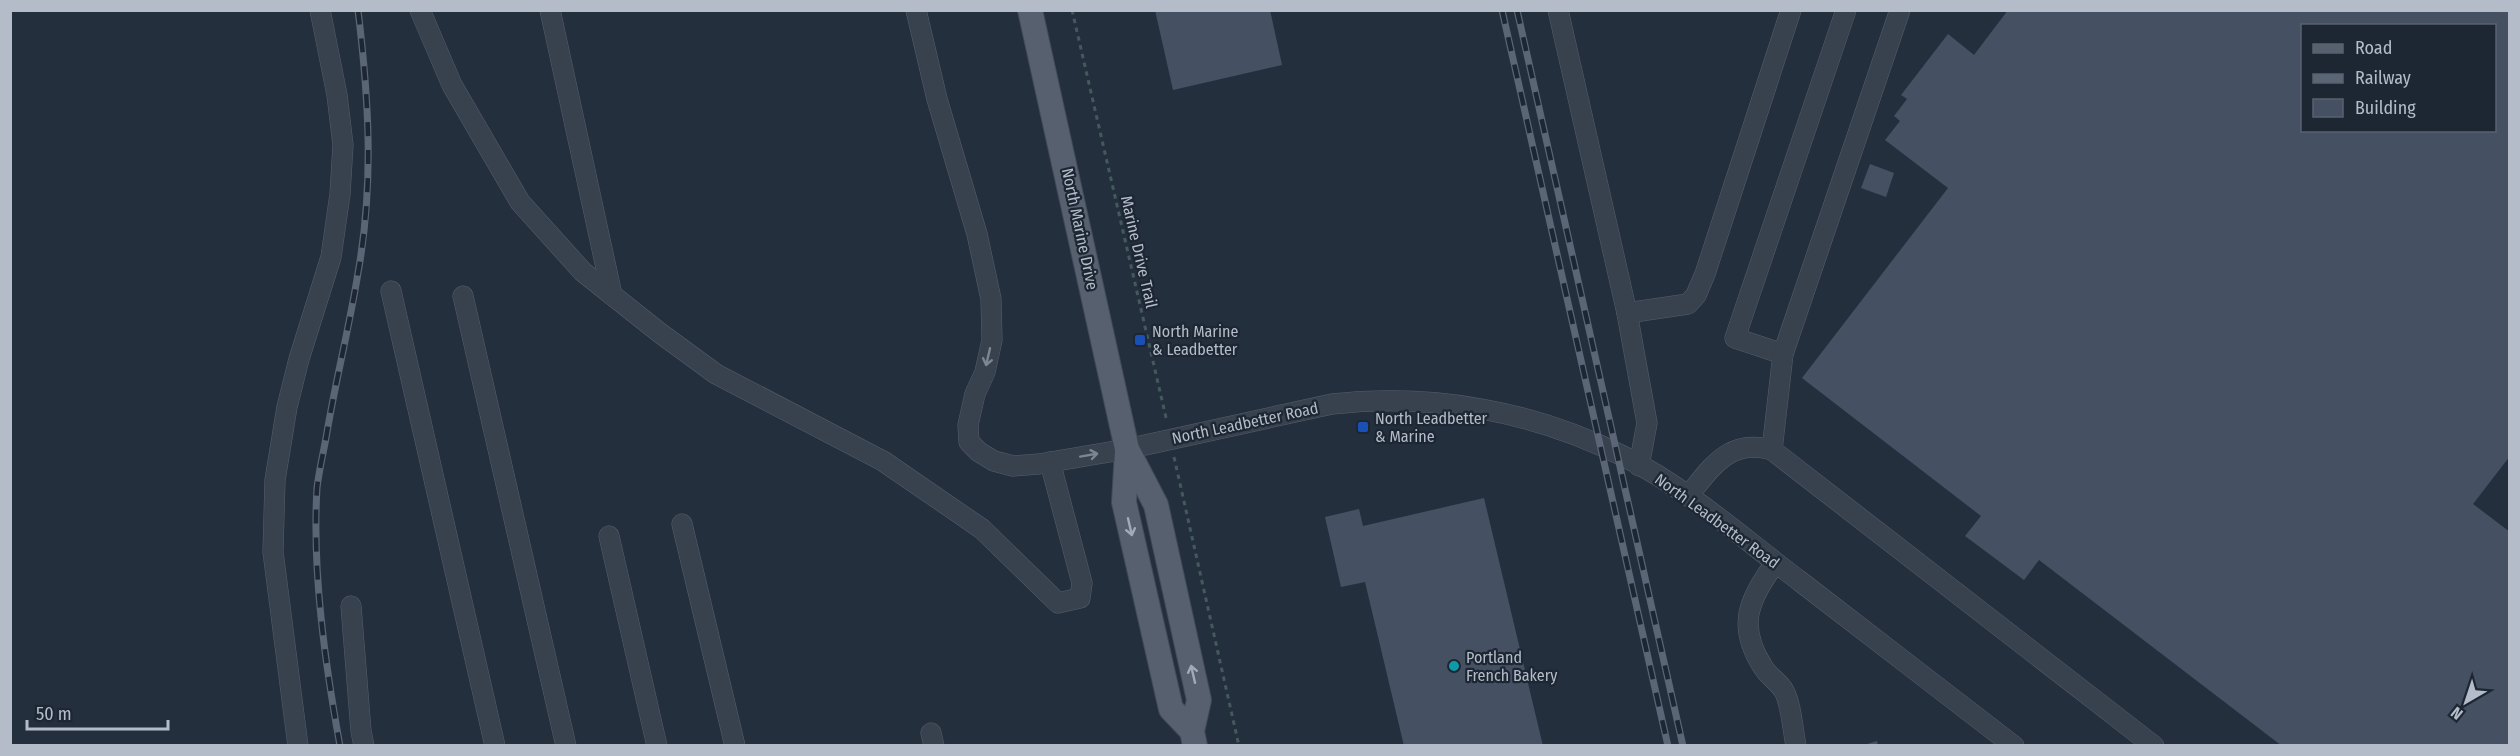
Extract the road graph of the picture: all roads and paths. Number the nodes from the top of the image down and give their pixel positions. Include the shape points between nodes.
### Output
1 (320, 10) edge
2 (420, 10) edge
3 (550, 10) edge
4 (916, 10) edge
5 (1030, 10) edge
6 (1072, 10) edge
7 (1558, 10) edge
8 (1791, 10) edge
9 (1846, 10) edge
10 (1900, 10) edge
11 (391, 291) dead end
12 (612, 295) junction
13 (463, 296) dead end
14 (1627, 314) junction
15 (1783, 354) junction
16 (1171, 439) junction
17 (1127, 449) junction
18 (1772, 450) junction
19 (1050, 462) junction
20 (1639, 466) junction
21 (1688, 496) junction
22 (682, 524) dead end
23 (609, 536) dead end
24 (1775, 563) junction
25 (351, 606) dead end
26 (1193, 738) edge
27 (2003, 742) edge
28 (298, 746) edge
29 (364, 746) edge
30 (495, 746) edge
31 (567, 746) edge
32 (657, 746) edge
33 (735, 746) edge
34 (1239, 746) edge
35 (1796, 746) edge
36 (2154, 746) edge

1 - 28 street via 343,145 340,194 331,257 299,358 275,480 273,552
2 - 12 street via 452,86 520,202 583,272
3 - 12 street
4 -> 19 street, North Leadbetter Road via 991,299 992,340 968,425 969,442 979,453 1013,466
5 - 17 main road, North Marine Drive
6 - 16 path, Marine Drive Trail
7 - 14 street
8 - 14 street via 1696,295 1688,304
9 - 15 street via 1735,338
10 - 15 street
11 - 30 street
12 - 19 street via 716,374 883,461 982,529 1058,603 1080,598 1082,583
13 - 31 street
14 - 20 street via 1647,423
15 - 18 street
16 - 17 street, North Leadbetter Road
16 - 20 street, North Leadbetter Road via 1332,404 1413,400 1540,422 1570,432
16 - 34 path, Marine Drive Trail
19 -> 17 street, North Leadbetter Road
17 - 26 main road, North Marine Drive via 1124,502 1171,709
18 - 21 street via 1748,446 1731,452 1718,461
18 - 36 street
20 - 21 street, North Leadbetter Road
21 - 24 street, North Leadbetter Road
22 - 33 street
23 - 32 street
24 - 27 street, North Leadbetter Road
24 - 35 street via 1755,591 1747,624 1763,668 1785,692
25 - 29 street

